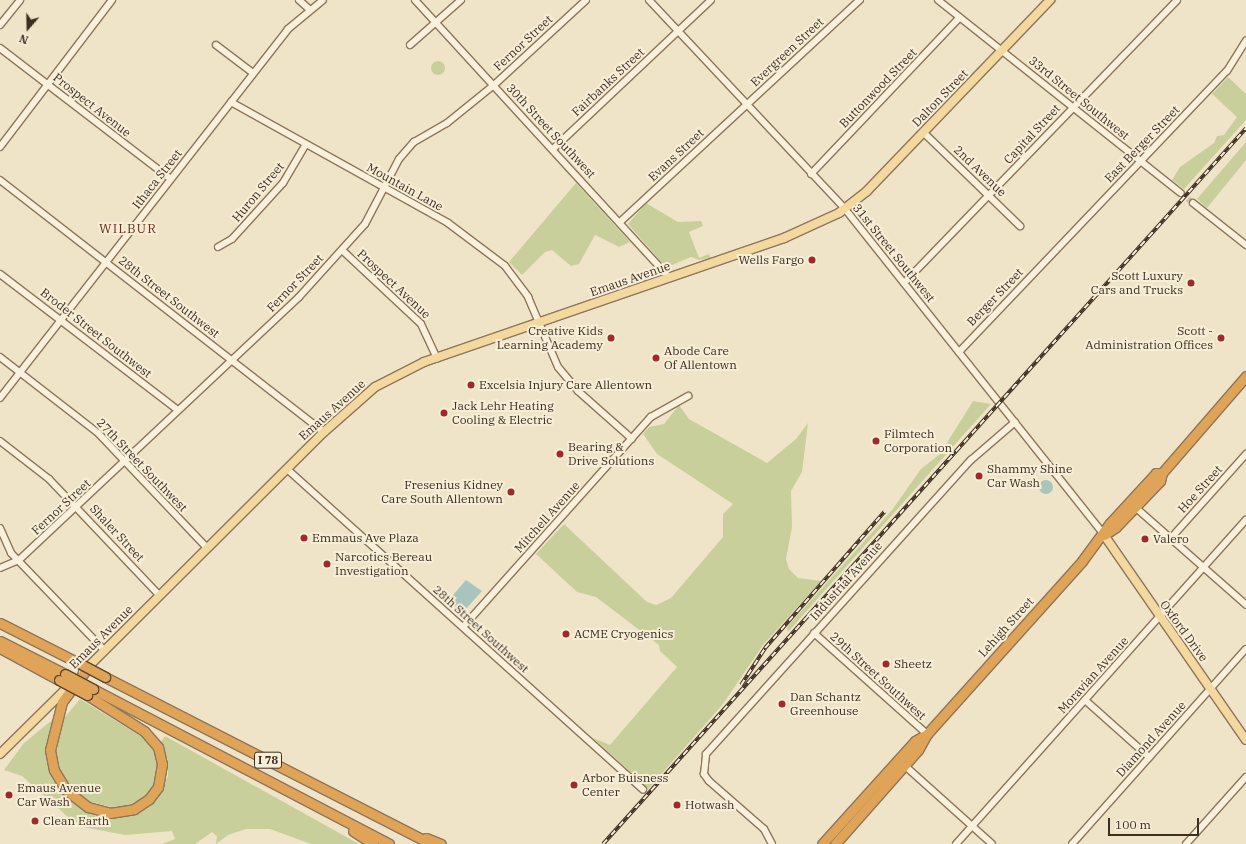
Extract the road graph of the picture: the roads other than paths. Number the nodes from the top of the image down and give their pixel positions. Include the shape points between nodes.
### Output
1 (20, 0) edge
2 (112, 0) edge
3 (300, 0) edge
4 (324, 0) edge
5 (415, 0) edge
6 (461, 0) edge
7 (586, 0) edge
8 (649, 0) edge
9 (711, 0) edge
10 (860, 0) edge
11 (938, 0) edge
12 (1050, 0) edge
13 (1177, 0) edge
14 (309, 9) junction
15 (960, 17) junction
16 (436, 22) junction
17 (0, 25) edge
18 (678, 32) junction
19 (1246, 41) edge
20 (216, 45) dead end
21 (410, 45) dead end
22 (0, 48) edge
23 (1002, 50) junction
24 (253, 73) junction
25 (49, 85) junction
26 (494, 85) junction
27 (231, 102) junction
28 (747, 104) junction
29 (1073, 107) junction
30 (924, 133) junction
31 (306, 144) junction
32 (0, 147) edge
33 (553, 149) junction
34 (1141, 161) junction
35 (811, 174) junction
36 (171, 179) junction
37 (0, 180) edge
38 (386, 189) junction
39 (1181, 193) tunnel mouth
40 (989, 196) junction
41 (1193, 203) tunnel mouth
42 (845, 209) junction
43 (620, 222) junction
44 (1020, 226) dead end
45 (1246, 245) edge
46 (218, 247) dead end
47 (342, 250) junction
48 (1048, 258) joint
49 (106, 262) junction
50 (0, 274) edge
51 (670, 278) junction
52 (904, 283) junction
53 (60, 320) junction
54 (539, 324) junction
55 (959, 352) junction
56 (0, 357) edge
57 (437, 358) junction
58 (232, 361) junction
59 (20, 372) junction
60 (1246, 376) edge
61 (688, 396) dead end
62 (0, 398) edge
63 (178, 410) junction
64 (1015, 422) junction
65 (324, 432) junction
66 (632, 439) junction
67 (0, 441) edge
68 (1246, 454) edge
69 (125, 462) junction
70 (287, 469) junction
71 (1162, 473) junction
72 (77, 506) junction
73 (1135, 507) junction
74 (1246, 520) edge
75 (0, 528) edge
76 (1104, 535) junction
77 (1171, 538) junction
78 (207, 548) junction
79 (19, 560) junction
80 (0, 568) edge
81 (1203, 568) junction
82 (160, 596) junction
83 (1246, 605) edge
84 (1159, 617) junction
85 (0, 622) edge
86 (463, 628) junction
87 (814, 633) junction
88 (0, 641) edge
89 (0, 648) edge
90 (1246, 649) edge
91 (105, 651) junction
92 (86, 670) junction
93 (62, 677) junction
94 (1210, 689) junction
95 (90, 692) junction
96 (1085, 700) junction
97 (927, 734) junction
98 (1246, 740) edge
99 (2, 751) edge
100 (1149, 757) junction
101 (904, 766) junction
102 (1246, 777) edge
103 (643, 789) dead end
104 (305, 800) junction
105 (844, 819) junction
106 (972, 826) junction
107 (402, 829) junction
108 (373, 844) edge
109 (389, 844) edge
110 (431, 844) edge
111 (441, 844) edge
112 (772, 844) edge
113 (816, 844) edge
114 (822, 844) edge
115 (835, 844) edge
116 (956, 844) edge
117 (992, 844) edge
118 (1072, 844) edge
119 (1186, 844) edge

1 - 17 street
2 - 25 street
3 - 14 street
4 - 14 street, Ithaca Street
5 - 16 street, 30th Street Southwest
6 - 16 street
7 - 26 street, Fernor Street
8 - 18 street, 31st Street Southwest
9 - 18 street, Fairbanks Street
10 - 28 street, Evergreen Street
11 - 15 street, 33rd Street Southwest
12 - 23 main road, Dalton Street
13 - 29 street, Capital Street
14 - 24 street, Ithaca Street via 288,29
15 - 23 street, 33rd Street Southwest
15 - 35 street, Buttonwood Street
16 - 21 street
16 - 26 street, 30th Street Southwest
18 - 28 street, 31st Street Southwest
18 - 33 street, Fairbanks Street
19 - 34 street, East Berger Street via 1227,71
20 - 24 street
22 - 25 street, Prospect Avenue
23 - 29 street, 33rd Street Southwest
23 - 30 main road, Dalton Street
24 - 27 street, Ithaca Street
25 - 32 street
25 - 36 street, Prospect Avenue
26 - 33 street, 30th Street Southwest
26 - 38 street, Fernor Street via 446,123 414,142 399,159
27 - 31 street, Mountain Lane
27 - 36 street, Ithaca Street
28 - 35 street, 31st Street Southwest
28 - 43 street, Evans Street
29 - 34 street, 33rd Street Southwest
29 - 40 street, Capital Street
30 - 40 street, 2nd Avenue
30 - 42 main road, Dalton Street
31 - 38 street, Mountain Lane
31 - 46 street, Huron Street via 283,183 232,239
33 - 43 street, 30th Street Southwest
34 - 39 street, 33rd Street Southwest
34 - 48 street, East Berger Street
35 - 42 street, 31st Street Southwest
36 - 49 street, Ithaca Street
37 - 49 street, 28th Street Southwest
38 - 47 street, Fernor Street via 369,219
38 - 54 street, Mountain Lane via 448,223 505,266 524,290
40 - 44 street, 2nd Avenue
40 - 52 street, Capital Street
41 - 45 street
42 - 51 main road, Emaus Avenue via 784,238
42 - 52 street, 31st Street Southwest
43 - 51 street, 30th Street Southwest
47 - 57 street, Prospect Avenue via 422,324
47 - 58 street, Fernor Street
48 - 55 street, Berger Street
49 - 53 street, Ithaca Street
49 - 58 street, 28th Street Southwest
50 - 53 street, Broder Street Southwest
51 - 54 main road, Emaus Avenue
52 - 55 street, 31st Street Southwest
53 - 59 street, Ithaca Street
53 - 63 street, Broder Street Southwest
54 - 57 main road, Emaus Avenue
54 - 66 street via 550,353 568,380
55 - 64 street, 31st Street Southwest
56 - 59 street, 27th Street Southwest
57 - 65 main road, Emaus Avenue via 375,387
58 - 63 street, Fernor Street
58 - 65 street, 28th Street Southwest
59 - 62 street, Ithaca Street
59 - 69 street, 27th Street Southwest via 98,433
60 - 71 highway, Lehigh Street
61 - 66 street, Mitchell Avenue via 651,417
63 - 69 street, Fernor Street
64 - 76 street, 31st Street Southwest
64 - 87 street, Industrial Avenue via 971,460
65 - 70 main road, Emaus Avenue
66 - 86 street, Mitchell Avenue
67 - 72 street, Shaler Street via 49,478
68 - 77 street, Hoe Street
69 - 72 street, Fernor Street
69 - 78 street, 27th Street Southwest
70 - 78 main road, Emaus Avenue
70 - 86 street, 28th Street Southwest
71 - 73 highway, Lehigh Street via 1160,481
71 - 76 highway, Lehigh Street via 1156,473 1128,502 1110,523
72 - 79 street, Fernor Street
72 - 82 street, Shaler Street
73 - 76 highway, Lehigh Street
73 - 77 street
74 - 81 street, Moravian Avenue
75 - 79 street via 11,553
76 - 84 main road, Oxford Drive
76 - 97 highway, Lehigh Street
77 - 81 street
78 - 82 main road, Emaus Avenue
79 - 80 street, Fernor Street
79 - 91 street
81 - 83 street
81 - 84 street, Moravian Avenue
82 - 91 main road, Emaus Avenue
84 - 94 main road, Oxford Drive
84 - 96 street, Moravian Avenue
85 - 107 highway, I 78, bridge
86 - 103 street, 28th Street Southwest
87 - 97 street, 29th Street Southwest
87 - 112 street, Industrial Avenue via 717,741 703,763 709,781 764,829
88 - 93 highway, I 78
89 - 93 highway
90 - 94 street, Diamond Avenue
91 - 92 main road, Emaus Avenue
92 - 95 highway via 62,702 50,750 54,770 66,790 88,807 110,813 134,809 149,799 158,787 162,764 158,748 144,731
92 - 99 main road, Emaus Avenue
93 - 95 highway, I 78, bridge
94 - 98 main road, Oxford Drive
94 - 100 street, Diamond Avenue
95 - 104 highway, I 78
96 - 100 street
96 - 106 street, Moravian Avenue
97 - 101 highway, Lehigh Street
97 - 105 highway, Lehigh Street via 915,741
100 - 118 street, Diamond Avenue
101 - 106 street
101 - 115 highway, Lehigh Street
102 - 119 street
104 - 108 highway
104 - 109 highway, I 78
105 - 113 highway
105 - 114 highway, Lehigh Street
106 - 116 street, Moravian Avenue
106 - 117 street
107 - 110 highway, I 78
107 - 111 highway

